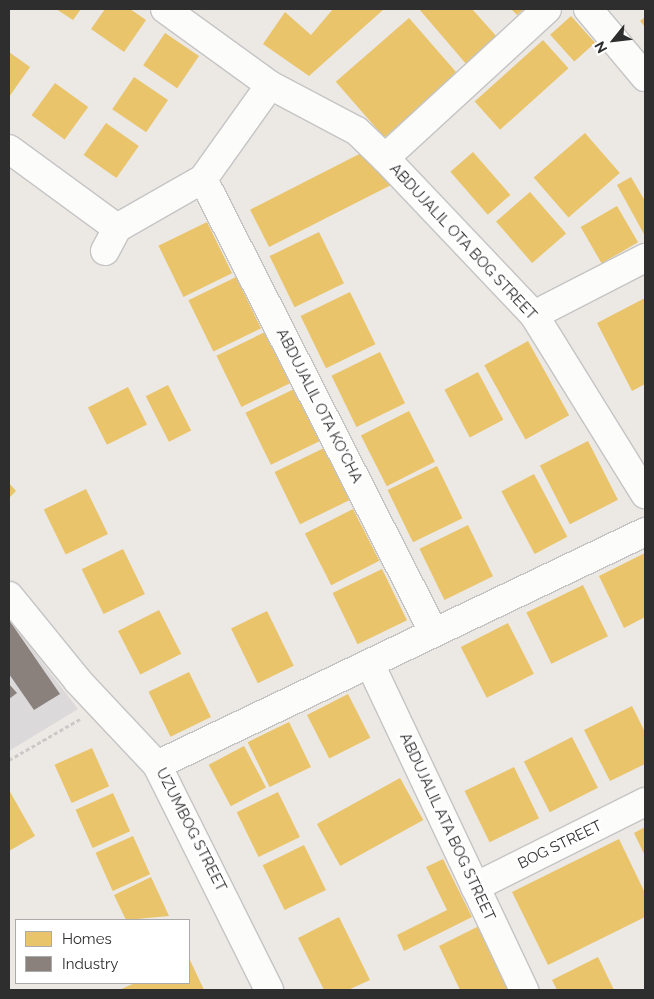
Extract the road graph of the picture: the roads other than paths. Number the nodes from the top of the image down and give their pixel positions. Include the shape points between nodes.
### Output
1 (165, 9) edge
2 (547, 9) edge
3 (588, 9) edge
4 (645, 77) edge
5 (270, 85) junction
6 (9, 149) edge
7 (385, 158) junction
8 (204, 180) junction
9 (645, 258) edge
10 (534, 315) junction
11 (645, 494) edge
12 (645, 532) edge
13 (9, 596) edge
14 (434, 633) junction
15 (370, 664) junction
16 (157, 765) junction
17 (645, 802) edge
18 (475, 887) junction
19 (270, 990) edge
20 (524, 990) edge

1 - 5 street, ABDUJALIL OTA BOG STREET
2 - 7 street
3 - 4 street
5 - 7 street, ABDUJALIL OTA BOG STREET via 357,131
5 - 8 street
6 - 8 street via 111,240
7 - 10 street, ABDUJALIL OTA BOG STREET
8 - 14 street, ABDUJALIL OTA KO'CHA
9 - 10 street
10 - 11 street, ABDUJALIL OTA BOG STREET
12 - 14 street
13 - 16 street, UZUMBOG STREET
14 - 15 street
15 - 16 street
15 - 18 street, ABDUJALIL ATA BOG STREET
16 - 19 street, UZUMBOG STREET
17 - 18 street, BOG STREET
18 - 20 street, ABDUJALIL ATA BOG STREET

